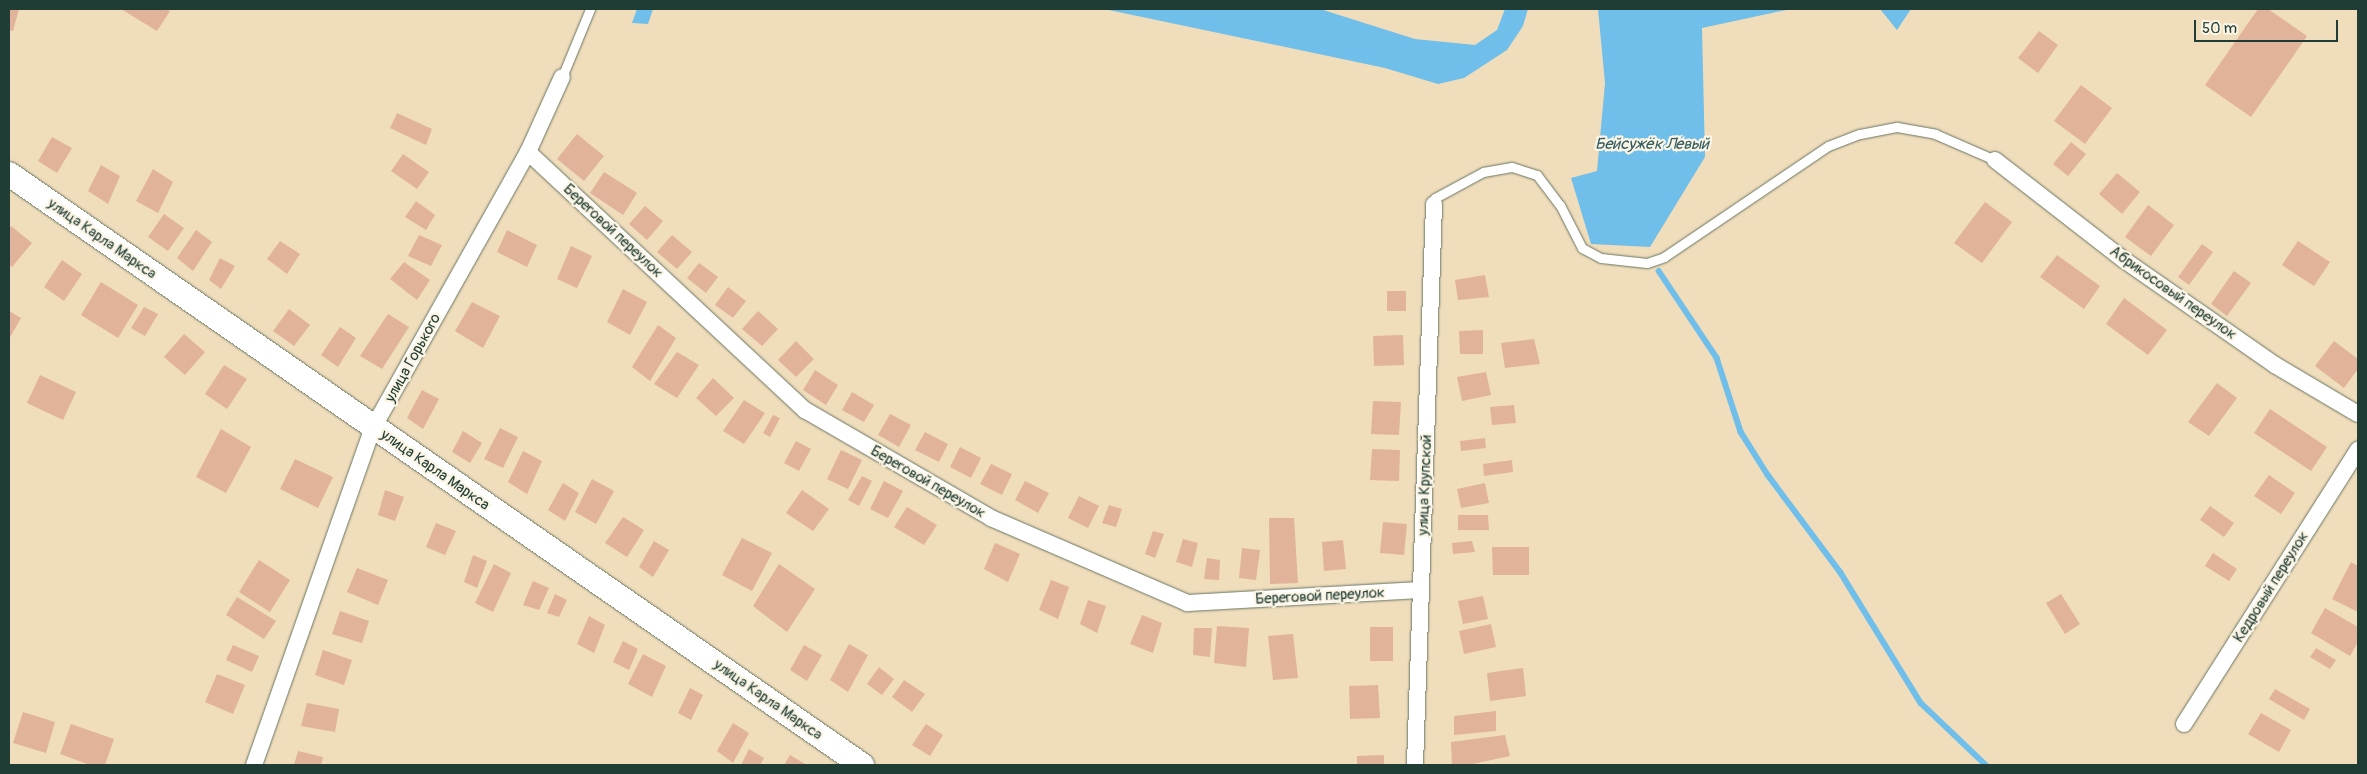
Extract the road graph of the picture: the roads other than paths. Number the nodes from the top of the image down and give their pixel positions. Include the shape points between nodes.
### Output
1 (590, 9) edge
2 (562, 77) joint
3 (528, 152) junction
4 (1995, 160) joint
5 (9, 174) edge
6 (1434, 204) joint
7 (2358, 414) edge
8 (373, 428) junction
9 (2358, 450) edge
10 (1421, 590) junction
11 (2184, 724) dead end
12 (254, 765) edge
13 (862, 765) edge
14 (1415, 765) edge

1 - 2 lane
2 - 3 street, улица Горького
3 - 8 street, улица Горького
3 - 10 street, Береговой переулок via 805,410 991,518 1187,603
4 - 6 lane via 1934,134 1897,128 1860,134 1828,146 1664,257 1647,263 1601,258 1582,248 1560,205 1537,175 1512,167 1484,172 1435,198
4 - 7 street, Абрикосовый переулок via 2124,260 2259,354
5 - 8 main road, улица Карла Маркса
6 - 10 street, улица Крупской
8 - 12 street, улица Горького
8 - 13 main road, улица Карла Маркса
9 - 11 street, Кедровый переулок
10 - 14 street, улица Крупской

